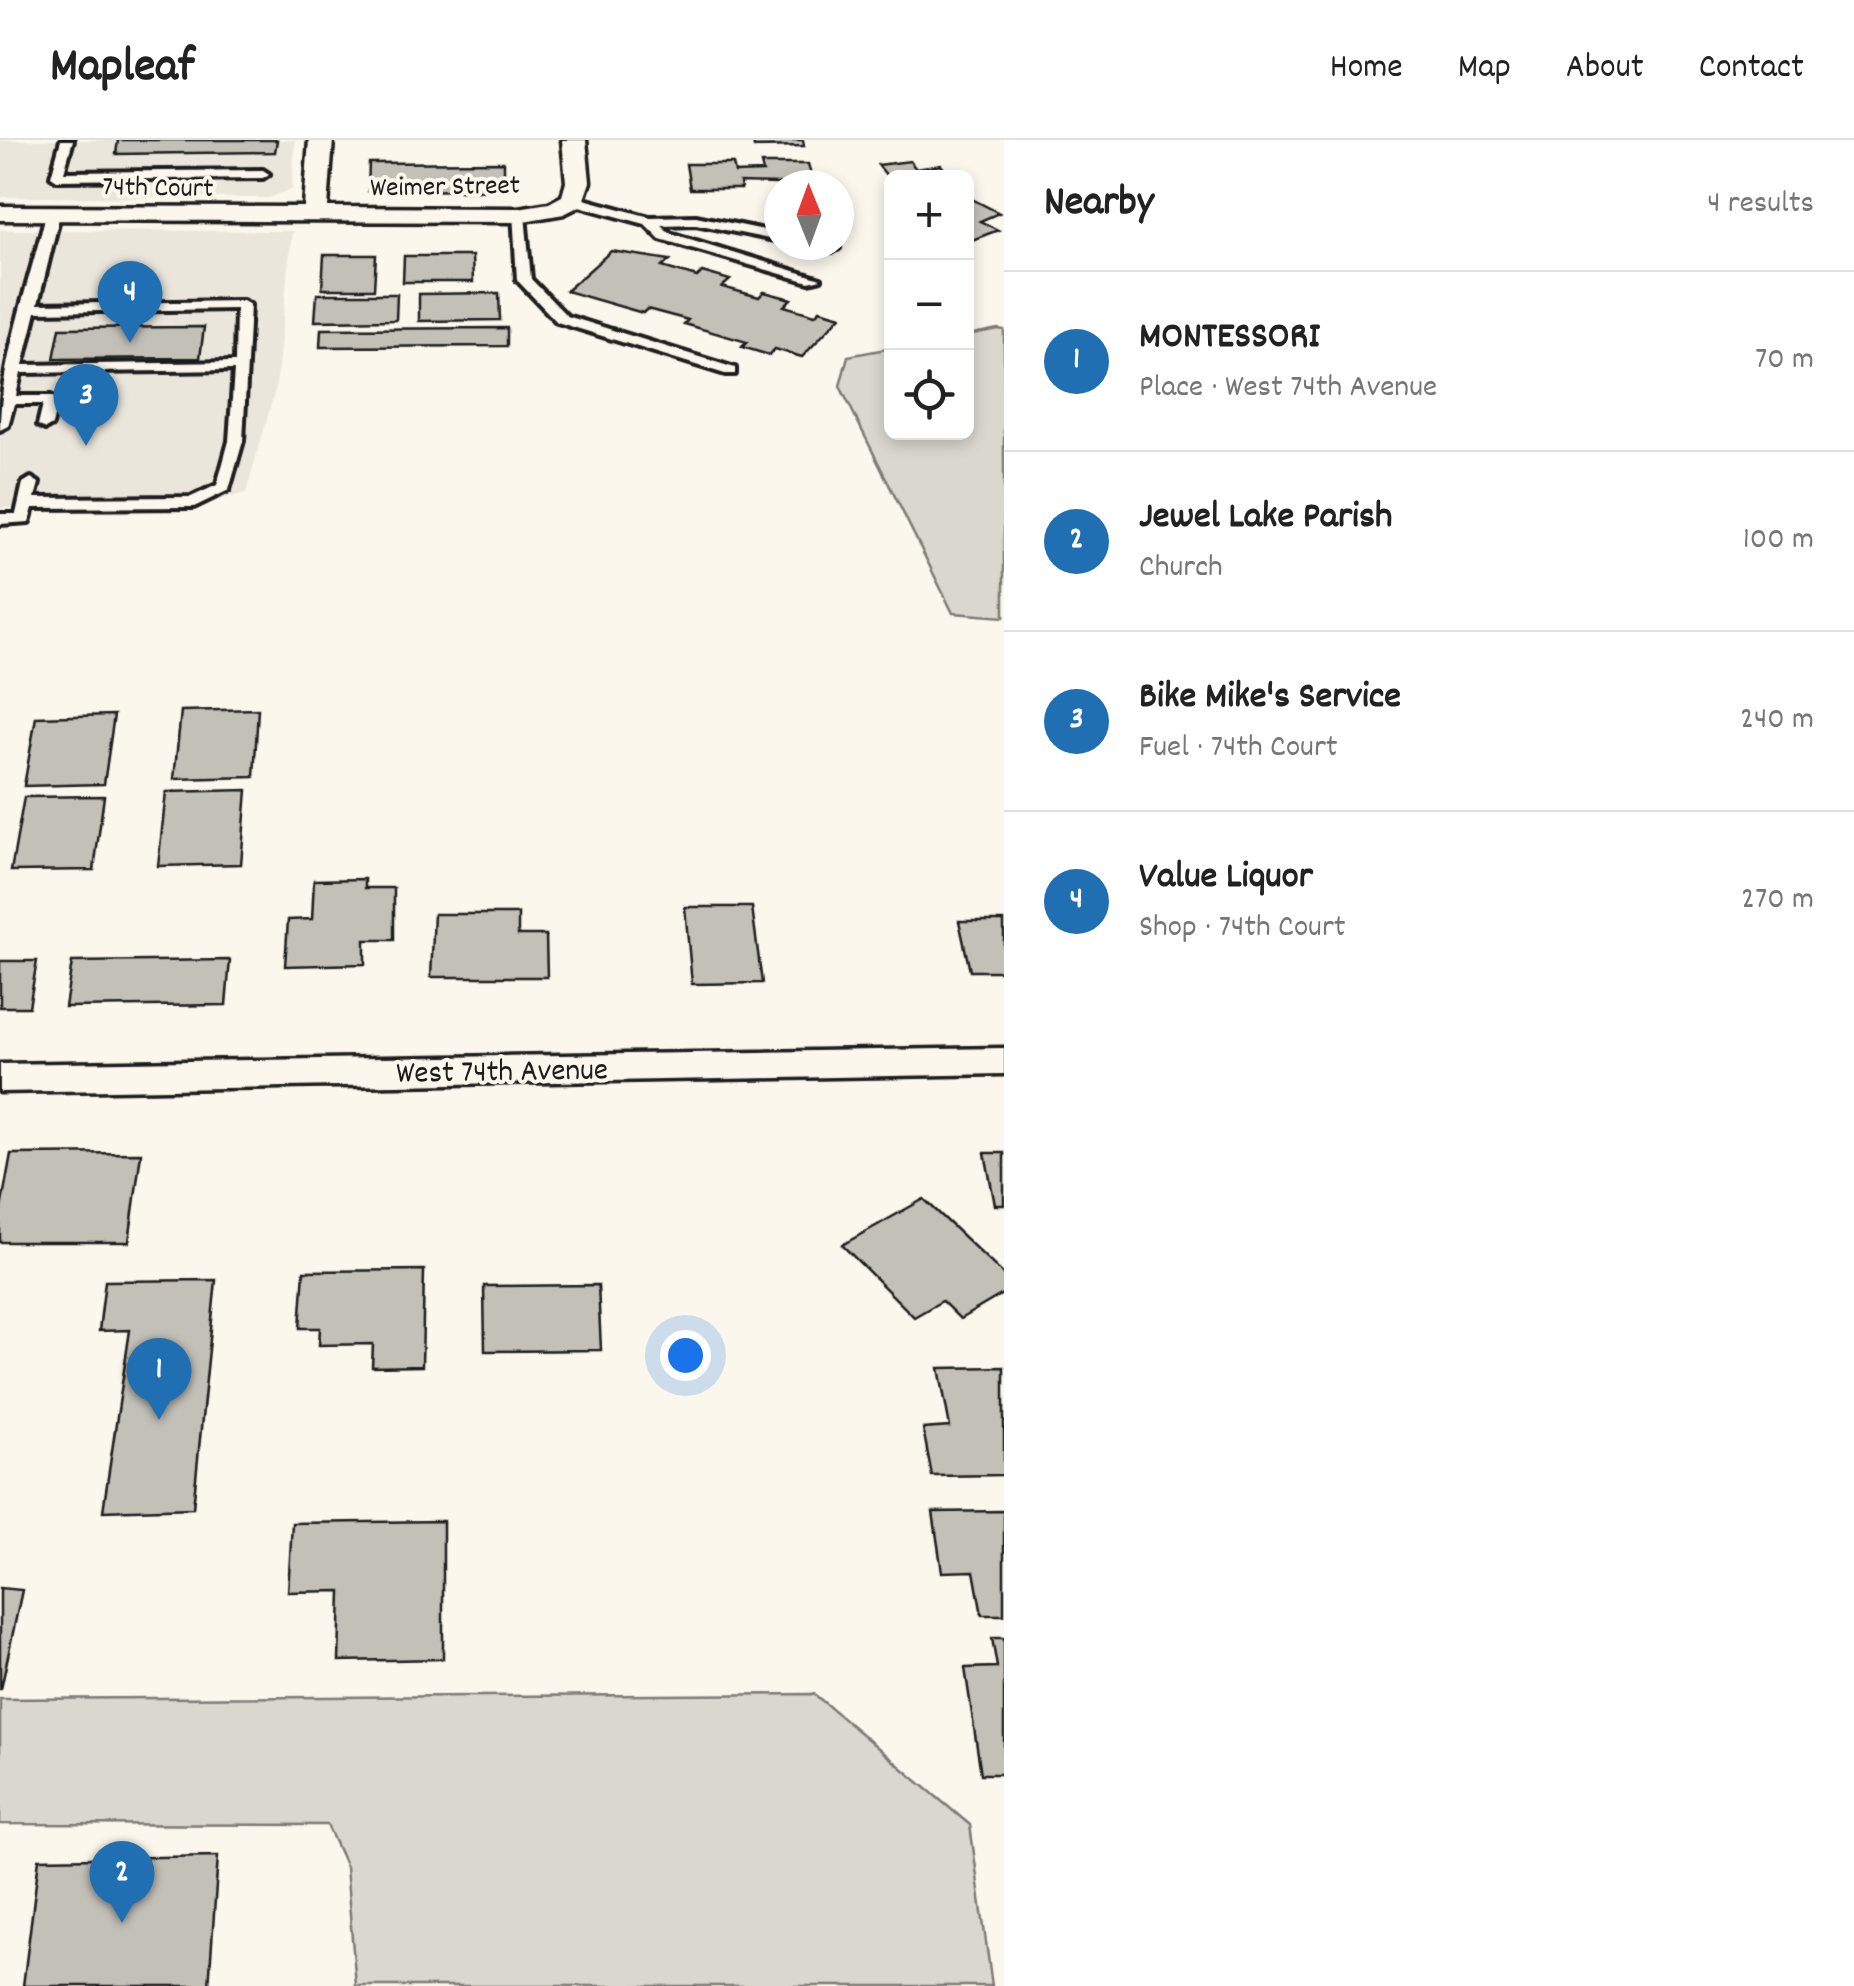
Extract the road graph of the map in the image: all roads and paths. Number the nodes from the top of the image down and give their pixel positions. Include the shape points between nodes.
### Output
1 (67, 140) edge
2 (320, 140) edge
3 (574, 140) edge
4 (264, 174) dead end
5 (573, 200) junction
6 (0, 213) edge
7 (54, 214) junction
8 (518, 215) junction
9 (315, 216) junction
10 (650, 221) junction
11 (764, 234) edge
12 (814, 279) dead end
13 (29, 308) junction
14 (242, 366) junction
15 (13, 370) junction
16 (730, 372) dead end
17 (3, 400) edge
18 (45, 425) dead end
19 (1, 426) edge
20 (31, 483) dead end
21 (26, 503) junction
22 (0, 519) edge
23 (1004, 1061) edge
24 (0, 1078) edge

1 - 4 lane via 58,176
2 - 9 street
3 - 5 street
5 - 8 street, Weimer Street
5 - 10 lane
6 - 7 street, 74th Court
7 - 9 street, 74th Court
7 - 13 lane
8 - 9 street, Weimer Street
8 - 16 lane via 524,280 562,319
10 - 11 lane via 696,220
10 - 12 lane via 665,236
13 - 14 lane via 243,305
13 - 15 lane
14 - 15 lane
14 - 21 lane via 236,442 224,487 194,502
15 - 17 lane
17 - 18 lane via 51,400
17 - 19 lane
20 - 21 lane
21 - 22 lane via 23,519
23 - 24 street, West 74th Avenue

